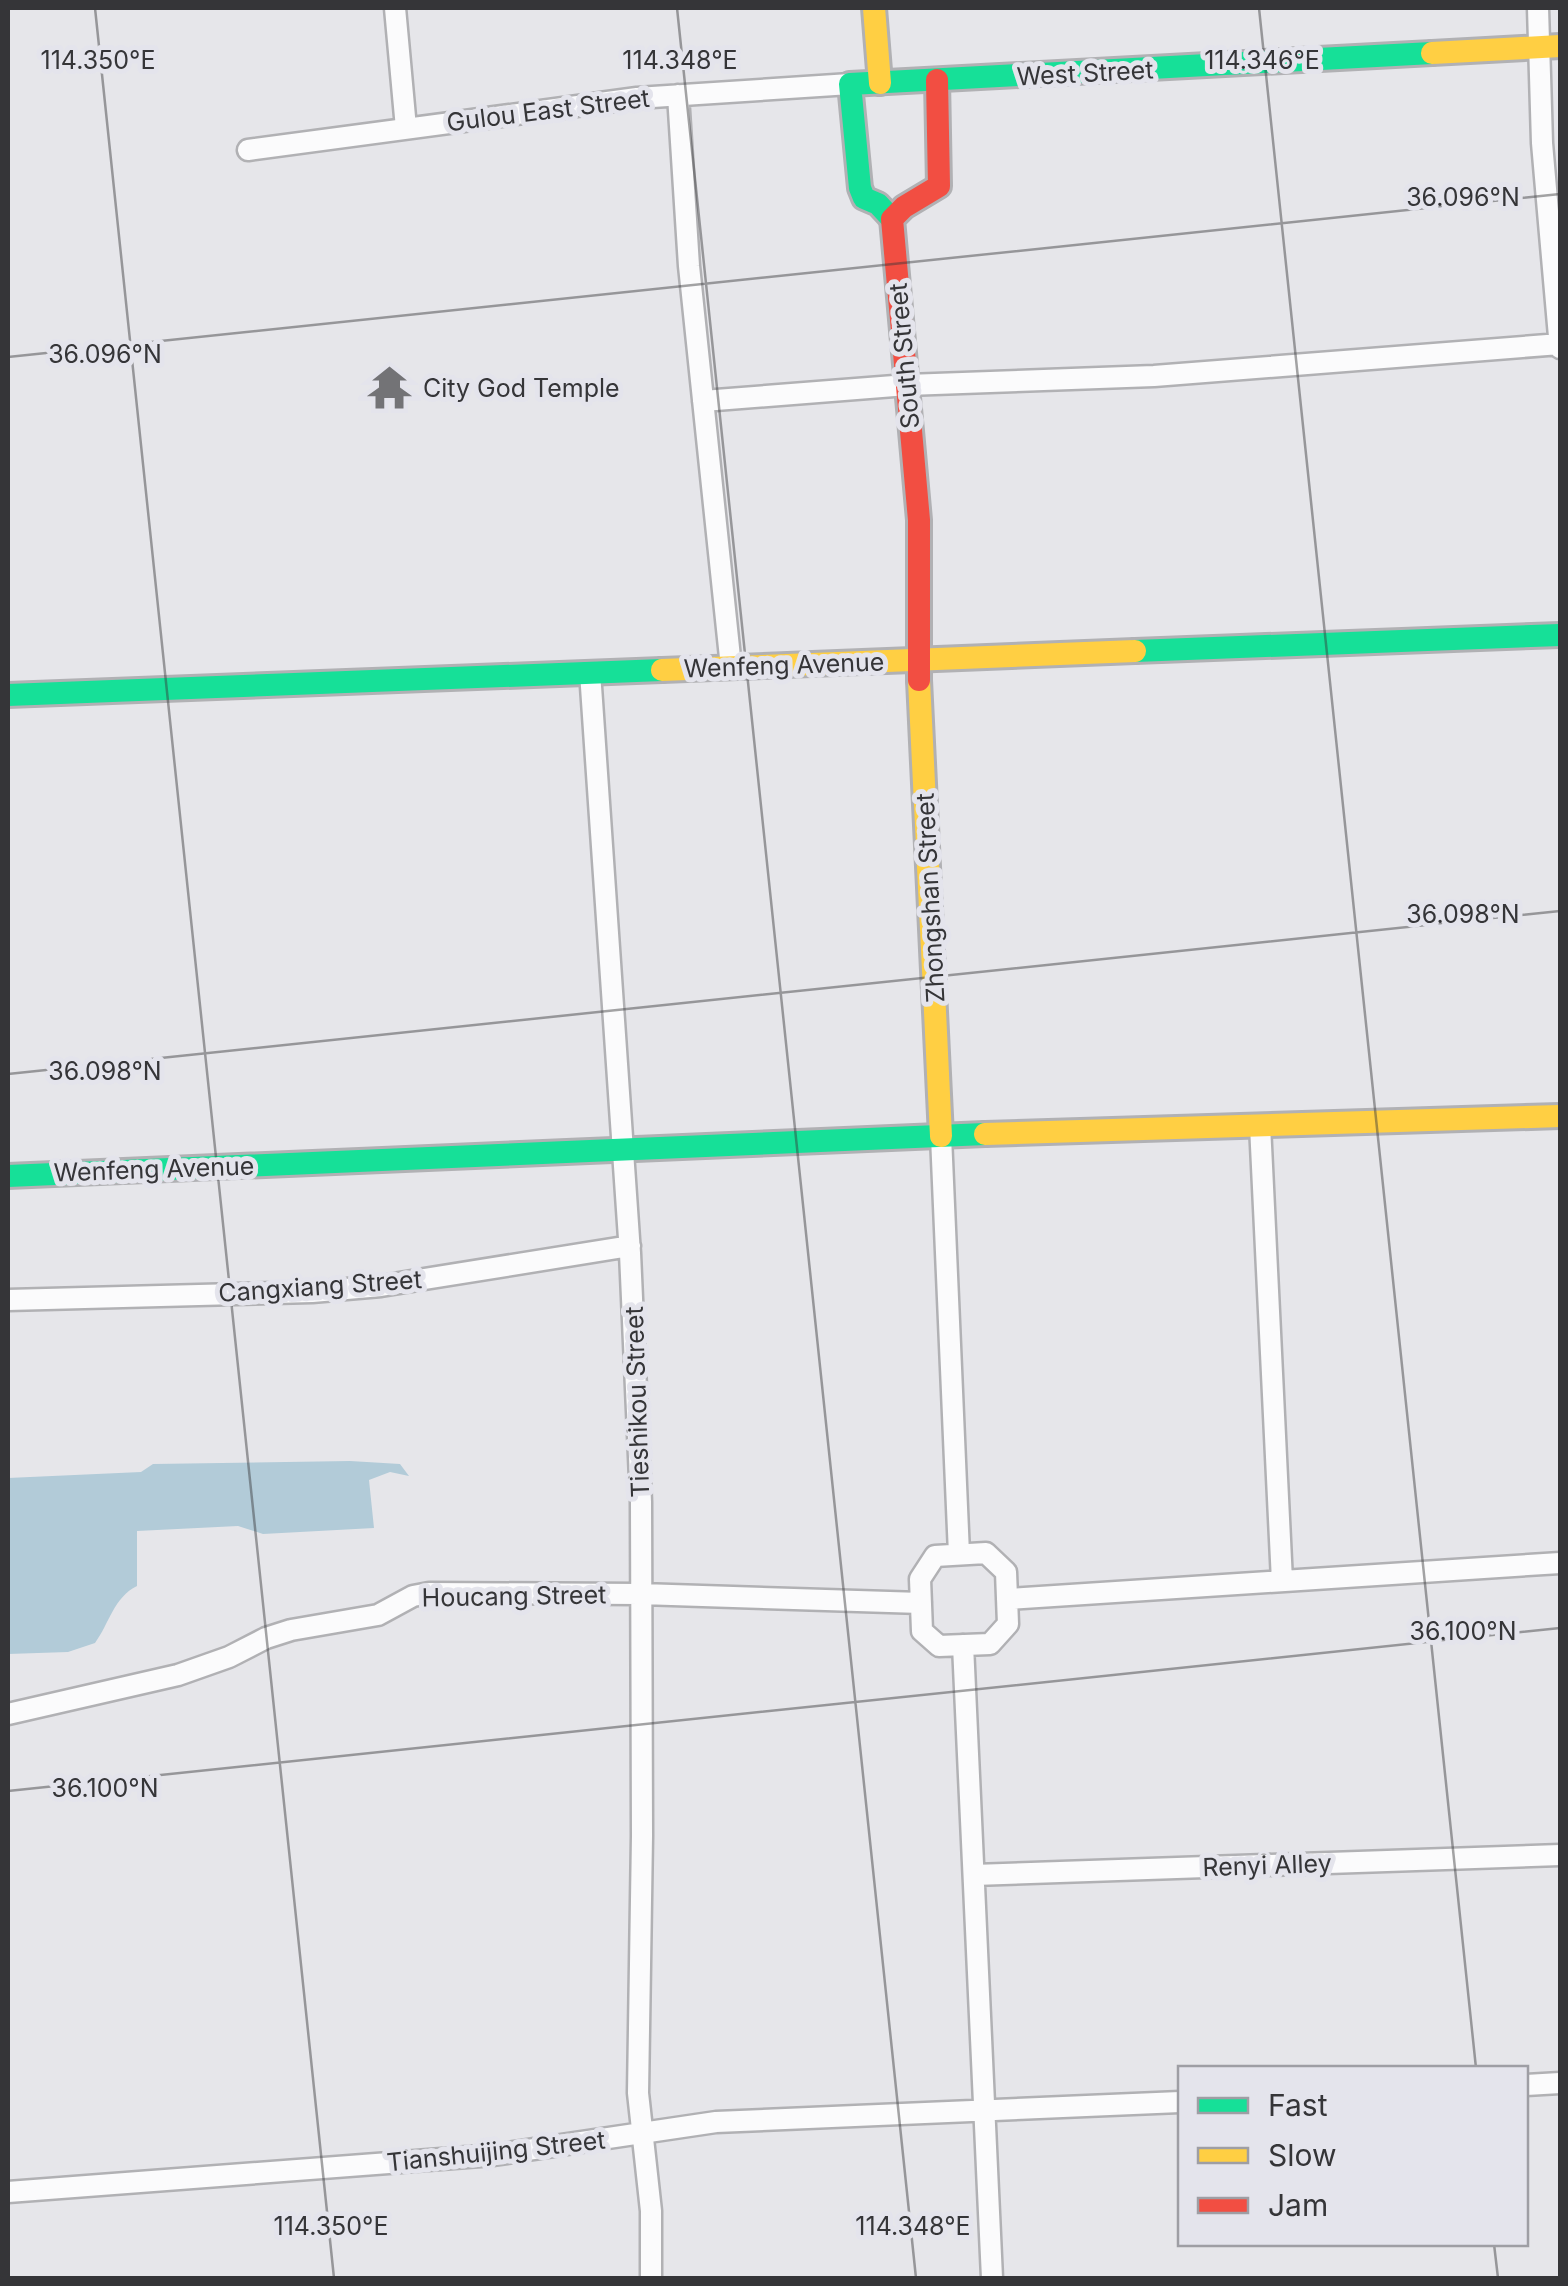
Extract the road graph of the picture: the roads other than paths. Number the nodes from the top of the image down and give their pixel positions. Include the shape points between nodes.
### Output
1 (395, 8) edge
2 (874, 8) edge
3 (1538, 8) edge
4 (1549, 46) edge
5 (937, 80) junction
6 (880, 83) junction
7 (850, 84) junction
8 (678, 95) junction
9 (406, 128) junction
10 (248, 150) dead end
11 (892, 219) junction
12 (1560, 346) edge
13 (907, 385) junction
14 (703, 401) junction
15 (1560, 635) edge
16 (918, 659) junction
17 (731, 667) junction
18 (590, 672) junction
19 (8, 695) edge
20 (1560, 1116) edge
21 (1260, 1125) junction
22 (941, 1136) junction
23 (623, 1150) junction
24 (8, 1176) edge
25 (630, 1246) junction
26 (8, 1300) edge
27 (959, 1554) junction
28 (1560, 1563) edge
29 (1282, 1581) junction
30 (642, 1594) junction
31 (1007, 1598) junction
32 (921, 1603) junction
33 (963, 1645) junction
34 (8, 1714) edge
35 (1560, 1856) edge
36 (974, 1875) junction
37 (1560, 2083) edge
38 (1528, 2085) edge
39 (1178, 2102) edge
40 (985, 2112) junction
41 (642, 2133) junction
42 (8, 2192) edge
43 (651, 2278) edge
44 (992, 2278) edge

1 - 9 street
2 - 6 main road
3 - 4 street
4 - 5 main road, West Street
4 - 12 street via 1542,142
5 - 6 main road, West Street
5 - 11 main road via 939,186 903,205
6 - 7 main road, West Street
7 - 8 street, Gulou East Street
7 - 11 main road via 860,188
8 - 9 street, Gulou East Street
8 - 14 street
9 - 10 street, Gulou East Street
11 - 13 main road, South Street
12 - 13 street via 1154,376
13 - 14 street
13 - 16 main road, South Street via 919,520
14 - 17 street
15 - 16 main road, Wenfeng Avenue
16 - 17 main road, Wenfeng Avenue
16 - 22 main road, Zhongshan Street
17 - 18 main road, Wenfeng Avenue
18 - 19 main road, Wenfeng Avenue
18 - 23 street, Tieshikou Street
20 - 21 main road, Wenfeng Avenue
21 - 22 main road, Wenfeng Avenue
21 - 29 street
22 - 23 main road, Wenfeng Avenue
22 - 27 street
23 - 24 main road, Wenfeng Avenue
23 - 25 street, Tieshikou Street
25 - 26 street, Cangxiang Street via 312,1292
25 - 30 street, Tieshikou Street
27 - 31 street via 986,1554 996,1562 1006,1572
27 - 32 street via 935,1556 920,1580
28 - 29 street
29 - 31 street
30 - 32 street, Houcang Street
30 - 34 street, Houcang Street via 413,1596 378,1615 291,1630 178,1674
30 - 41 street, Tieshikou Street
31 - 33 street via 1008,1624 990,1644
32 - 33 street via 922,1631 939,1646
33 - 36 street
35 - 36 street, Renyi Alley
36 - 40 street
37 - 38 street
39 - 40 street, Tianshuijing Street
40 - 41 street, Tianshuijing Street via 716,2122
40 - 44 street
41 - 42 street, Tianshuijing Street via 494,2155
41 - 43 street, Tieshikou Street

